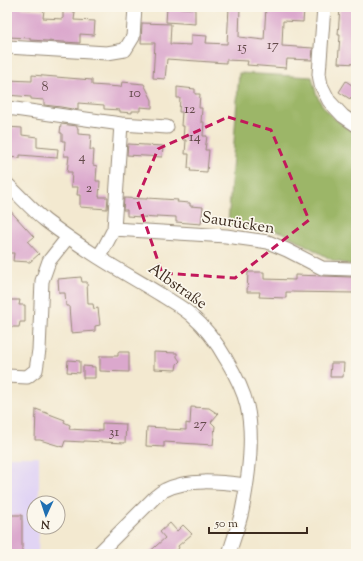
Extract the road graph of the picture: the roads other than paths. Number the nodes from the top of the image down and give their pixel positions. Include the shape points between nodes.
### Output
1 (135, 7) edge
2 (324, 7) edge
3 (7, 46) edge
4 (8, 108) edge
5 (121, 124) junction
6 (356, 125) edge
7 (167, 127) dead end
8 (7, 184) edge
9 (114, 229) junction
10 (68, 237) junction
11 (98, 257) junction
12 (351, 269) dead end
13 (7, 376) edge
14 (246, 485) junction
15 (98, 554) edge
16 (228, 554) edge

1 - 3 street via 133,37 125,50 107,53
2 - 6 street via 319,74 321,85 328,101
4 - 5 street
5 - 7 street
5 - 9 street
8 - 10 street, Albstraße via 46,221
9 - 11 street
9 - 12 street, Saurücken via 226,236 268,242 322,268
10 - 11 street, Albstraße
10 - 13 street via 49,261 42,281 36,370 27,377
11 - 14 street, Albstraße via 191,315 218,345 235,375 247,404 250,436
14 - 15 street via 195,482 164,490
14 - 16 street, Albstraße via 242,511

